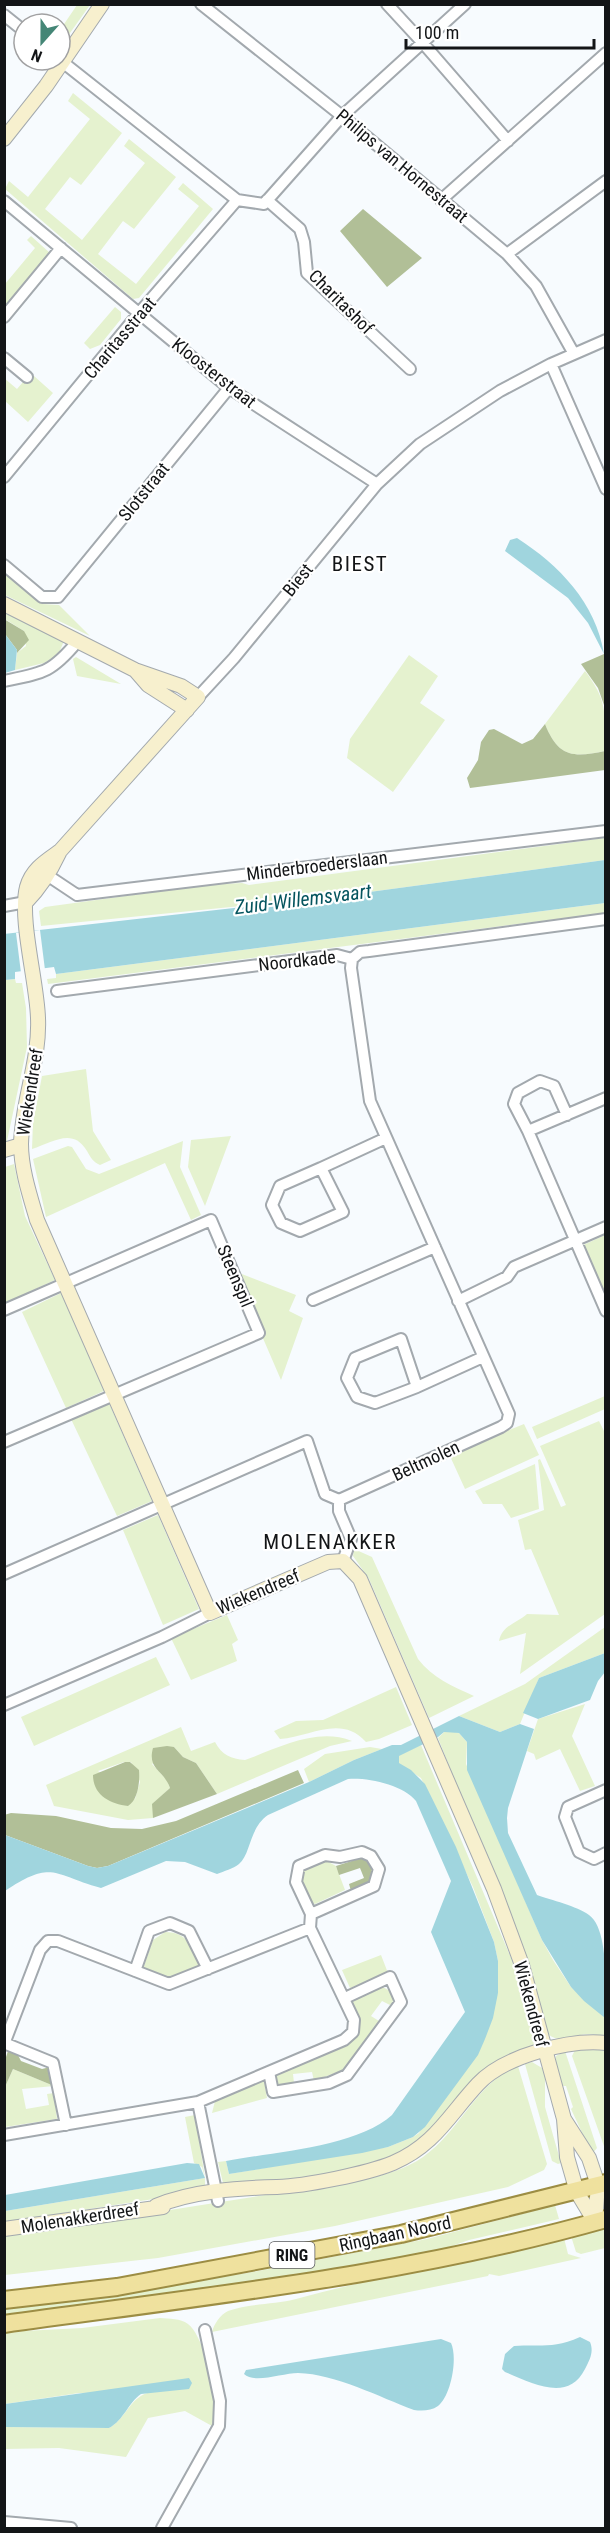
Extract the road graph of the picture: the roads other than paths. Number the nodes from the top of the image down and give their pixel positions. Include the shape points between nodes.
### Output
1 (102, 4) edge
2 (201, 4) edge
3 (387, 4) edge
4 (465, 4) edge
5 (422, 42) junction
6 (72, 46) edge
7 (606, 53) edge
8 (72, 70) edge
9 (53, 72) edge
10 (342, 116) junction
11 (4, 139) edge
12 (508, 141) junction
13 (606, 181) edge
14 (237, 200) junction
15 (267, 200) junction
16 (441, 200) junction
17 (4, 201) edge
18 (61, 248) junction
19 (507, 254) junction
20 (140, 313) junction
21 (4, 317) edge
22 (606, 340) edge
23 (574, 354) junction
24 (4, 358) edge
25 (551, 364) junction
26 (410, 369) dead end
27 (27, 377) dead end
28 (230, 388) junction
29 (4, 477) edge
30 (377, 484) junction
31 (606, 489) edge
32 (4, 565) edge
33 (4, 604) edge
34 (77, 642) junction
35 (135, 670) junction
36 (4, 681) edge
37 (198, 698) junction
38 (187, 710) junction
39 (606, 831) edge
40 (60, 851) junction
41 (37, 867) junction
42 (48, 876) junction
43 (26, 902) junction
44 (4, 906) edge
45 (606, 919) edge
46 (352, 959) junction
47 (57, 991) dead end
48 (606, 1098) edge
49 (567, 1115) junction
50 (528, 1131) junction
51 (386, 1138) junction
52 (21, 1145) junction
53 (4, 1150) edge
54 (321, 1168) junction
55 (606, 1227) edge
56 (575, 1241) junction
57 (435, 1247) junction
58 (64, 1285) junction
59 (313, 1300) dead end
60 (458, 1300) junction
61 (4, 1310) edge
62 (606, 1311) edge
63 (483, 1357) junction
64 (417, 1387) junction
65 (113, 1395) junction
66 (4, 1442) edge
67 (339, 1500) junction
68 (163, 1506) junction
69 (343, 1561) junction
70 (4, 1574) edge
71 (210, 1613) junction
72 (4, 1705) edge
73 (606, 1790) edge
74 (606, 1853) edge
75 (311, 1914) junction
76 (310, 1928) junction
77 (207, 1969) junction
78 (135, 1971) junction
79 (345, 1998) junction
80 (5, 2043) edge
81 (606, 2043) edge
82 (544, 2051) junction
83 (269, 2072) junction
84 (198, 2102) junction
85 (564, 2119) junction
86 (66, 2125) junction
87 (4, 2134) edge
88 (602, 2184) edge
89 (577, 2192) junction
90 (217, 2197) junction
91 (600, 2220) edge
92 (4, 2229) edge
93 (4, 2300) edge
94 (4, 2324) edge
95 (205, 2330) dead end
96 (4, 2522) edge
97 (71, 2529) edge
98 (162, 2529) edge

1 - 6 street
2 - 10 street, Philips van Hornestraat
3 - 5 street
4 - 5 street
5 - 10 street
5 - 12 street
7 - 12 street
8 - 14 street
9 - 11 street
10 - 15 street
10 - 16 street, Philips van Hornestraat
12 - 16 street
13 - 19 street
14 - 15 street via 264,204
14 - 20 street, Charitasstraat
15 - 26 street, Charitashof via 300,229 307,273
16 - 19 street, Philips van Hornestraat
17 - 18 street, Kloosterstraat
18 - 20 street, Kloosterstraat
18 - 21 street
19 - 23 street, Philips van Hornestraat via 536,286
20 - 28 street, Kloosterstraat
20 - 29 street, Charitasstraat
22 - 23 street, Biest
23 - 25 street, Biest
24 - 27 street
25 - 30 street, Biest via 500,391 420,444
25 - 31 street
28 - 30 street, Kloosterstraat
28 - 32 street, Slotstraat via 58,597 42,597
30 - 37 street, Biest
33 - 34 street
34 - 35 street
34 - 36 street via 62,660 43,673
35 - 37 street via 181,686
35 - 38 street via 148,685
37 - 38 street, Biest
38 - 40 street, Biest
39 - 42 street, Minderbroederslaan via 77,895
40 - 41 street, Biest
40 - 42 street, Biest
41 - 42 street, Minderbroederslaan
41 - 43 street via 27,886
42 - 43 street, Biest
43 - 44 street
43 - 52 street, Wiekendreef via 38,1050
45 - 46 street, Noordkade via 360,952
46 - 47 street, Noordkade via 337,955
46 - 51 street, Beltmolen via 370,1101
48 - 49 street
49 - 50 street
49 - 50 street via 554,1086 540,1081 518,1093 514,1104
50 - 56 street
51 - 54 street
51 - 57 street, Beltmolen
52 - 53 street
52 - 58 street, Wiekendreef via 37,1220
54 - 54 street via 343,1212 300,1231 281,1223 272,1205 280,1186
55 - 56 street
56 - 60 street via 514,1267 507,1277
56 - 62 street
57 - 59 street
57 - 60 street, Beltmolen
58 - 61 street
58 - 65 street, Wiekendreef
58 - 65 street, Steenspil via 211,1220 260,1333
60 - 63 street, Beltmolen
63 - 64 street
63 - 67 street, Beltmolen via 508,1414 507,1423
64 - 64 street via 401,1338 355,1358 347,1378 357,1396 375,1404
65 - 66 street
65 - 68 street, Wiekendreef
67 - 68 street via 325,1494 307,1441
67 - 69 street via 339,1511 351,1539
68 - 70 street
68 - 71 street, Wiekendreef
69 - 71 street, Wiekendreef via 328,1562
69 - 82 street, Wiekendreef via 360,1580 494,1888 522,1965
71 - 72 street
73 - 74 street via 568,1807 565,1817 579,1852 594,1859
75 - 75 street via 374,1886 379,1869 371,1856 362,1852 340,1857 325,1855 299,1866 296,1882
75 - 76 street
76 - 77 street
76 - 79 street
77 - 78 street via 169,1984
77 - 78 street via 189,1931 170,1923 149,1932
78 - 80 street via 58,1941 48,1941 40,1950
79 - 83 street via 354,2020 353,2032 344,2040
79 - 83 street via 390,1977 401,2002 347,2075 329,2084 273,2092
80 - 86 street via 53,2063
81 - 82 street, Molenakkerdreef via 566,2044
82 - 85 street, Wiekendreef
82 - 90 street, Molenakkerdreef via 491,2073 479,2082 438,2133 420,2149 392,2164 260,2194
83 - 84 street
84 - 86 street
84 - 90 street
85 - 88 street, Wiekendreef
85 - 89 street, Wiekendreef via 567,2157
86 - 87 street
88 - 89 main road, Ringbaan Noord / RING
88 - 91 street, Wiekendreef
89 - 91 street, Wiekendreef
89 - 93 main road, Ringbaan Noord / RING via 401,2234 228,2268 117,2287
90 - 92 street, Molenakkerdreef via 175,2207 156,2206
91 - 94 main road, Ringbaan Noord / RING via 425,2263 199,2299
95 - 98 street via 220,2401 219,2426
96 - 97 street

